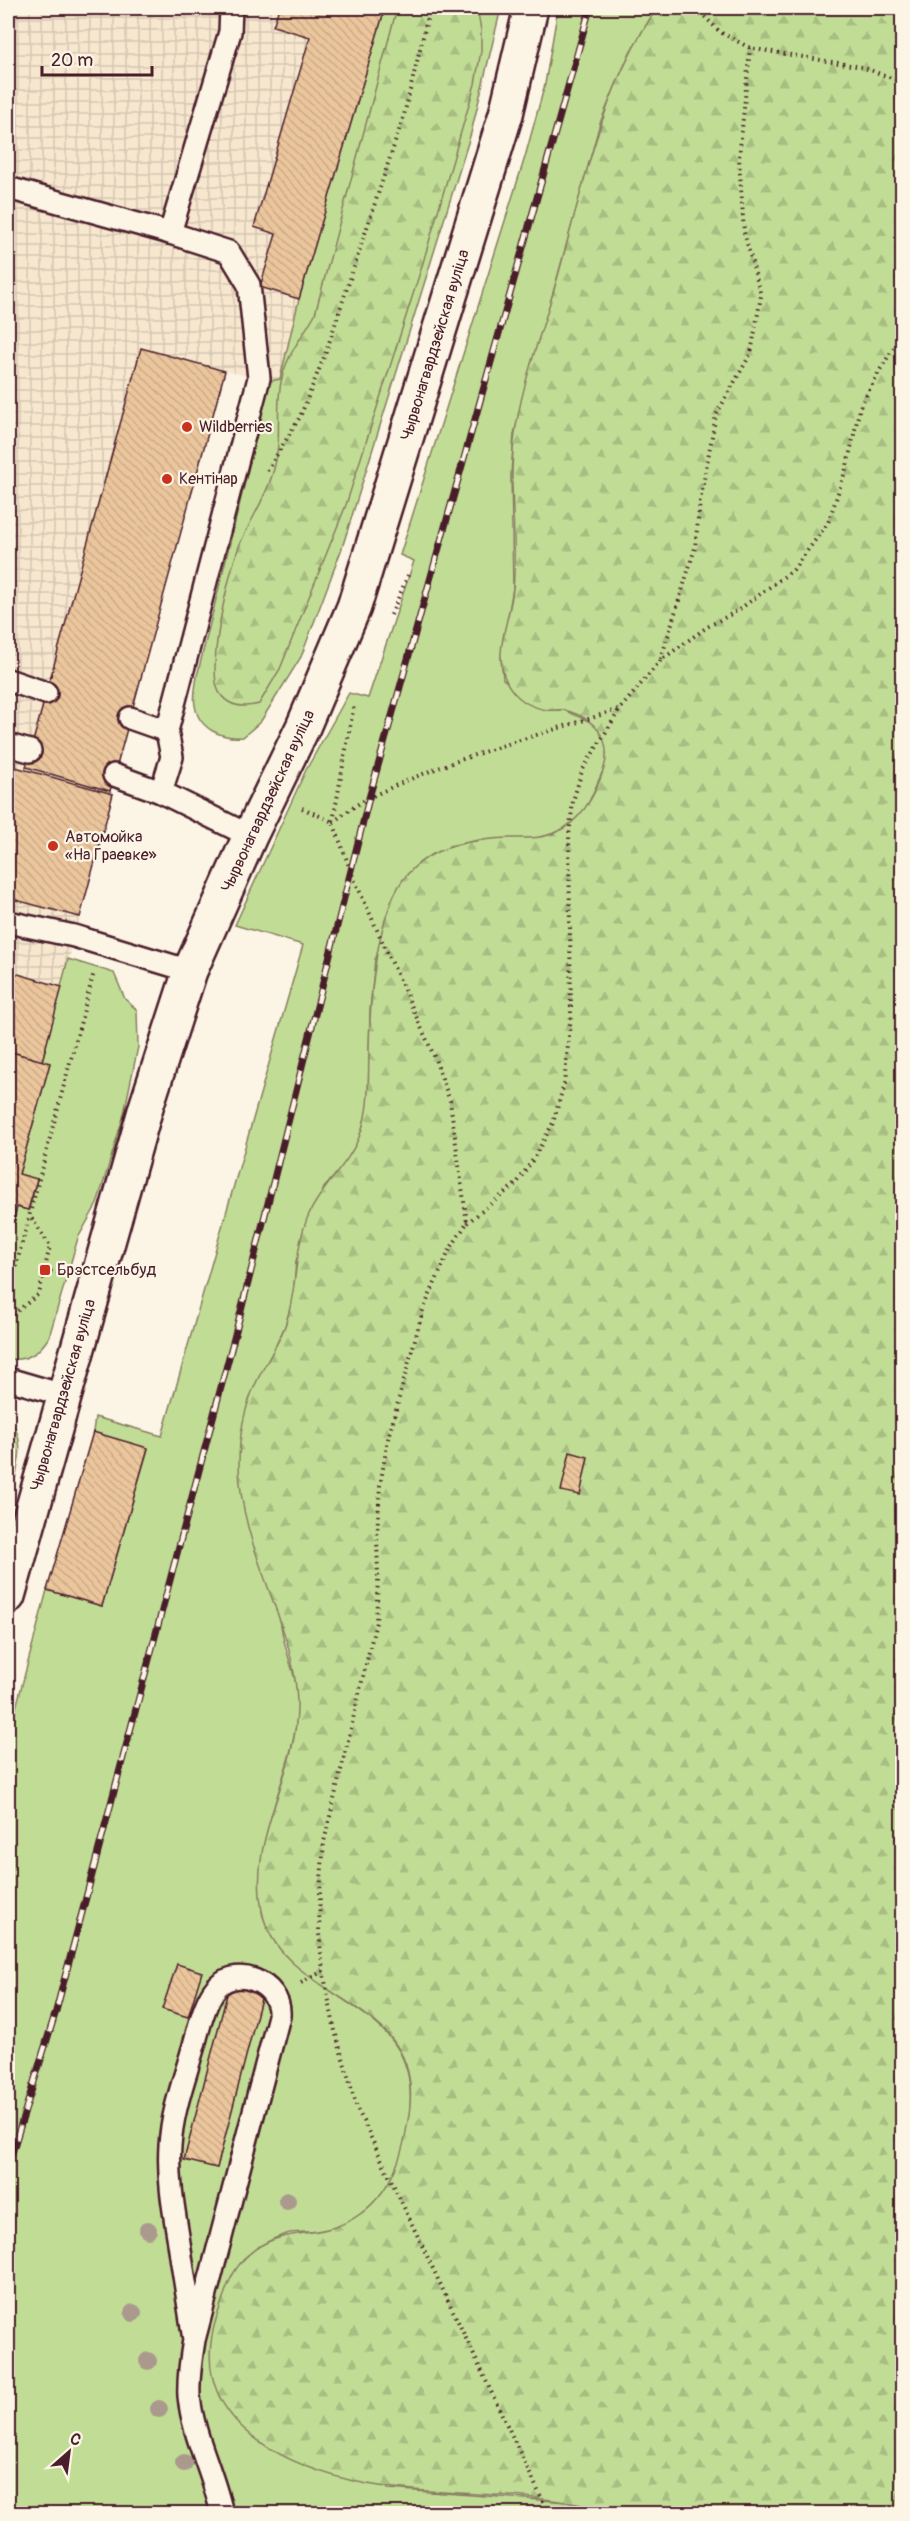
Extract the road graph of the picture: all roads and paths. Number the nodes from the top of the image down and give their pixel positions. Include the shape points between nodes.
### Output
1 (231, 8) edge
2 (430, 8) edge
3 (531, 8) edge
4 (696, 8) edge
5 (750, 48) junction
6 (903, 82) edge
7 (8, 188) edge
8 (170, 233) junction
9 (903, 334) edge
10 (227, 507) junction
11 (408, 575) dead end
12 (389, 621) dead end
13 (661, 660) junction
14 (8, 680) edge
15 (46, 693) dead end
16 (354, 704) dead end
17 (620, 709) junction
18 (130, 718) dead end
19 (167, 731) junction
20 (8, 745) edge
21 (30, 751) dead end
22 (114, 775) dead end
23 (161, 792) junction
24 (271, 794) junction
25 (333, 822) junction
26 (250, 836) junction
27 (8, 922) edge
28 (101, 945) junction
29 (190, 971) junction
30 (30, 1216) junction
31 (466, 1223) junction
32 (8, 1296) edge
33 (8, 1318) edge
34 (8, 1379) edge
35 (63, 1395) junction
36 (8, 1596) edge
37 (194, 2340) junction
38 (222, 2514) edge
39 (549, 2514) edge

1 - 8 lane via 230,32
2 - 10 path via 404,115 326,352 300,417 261,480
3 - 24 street, Чырвонагвардзейская вуліца via 506,114 354,607
4 - 5 path via 720,32
5 - 6 path via 862,67
5 - 13 path via 740,158 744,232 761,296 751,353 716,415 695,548
7 - 8 lane
8 - 10 lane via 229,252 249,285 260,378
9 - 13 path via 860,407 847,466 828,523 793,570
10 - 19 lane
11 - 12 path
13 - 17 path
14 - 15 lane
16 - 25 path
17 - 25 path via 429,772 369,798
17 - 31 path via 582,771 573,801 569,835 571,1016 564,1084 553,1123 517,1183
18 - 19 lane
19 - 23 lane via 172,757
20 - 21 lane
22 - 23 lane
23 - 26 lane
24 - 25 path
24 - 26 street, Чырвонагвардзейская вуліца
25 - 31 path via 450,1101
26 - 29 street, Чырвонагвардзейская вуліца
27 - 28 lane
28 - 29 lane
28 - 30 path
29 - 35 street, Чырвонагвардзейская вуліца via 146,1107
30 - 32 path
30 - 33 path via 50,1246 39,1294
31 - 39 path via 423,1310 388,1439 377,1525 376,1622 324,1842 319,1934 335,2031 357,2108
34 - 35 lane
35 - 36 street, Чырвонагвардзейская вуліца
37 - 37 lane via 171,2194 173,2123 208,2000 220,1983 241,1977 271,1990 280,2006 279,2016
37 - 38 lane via 189,2396

